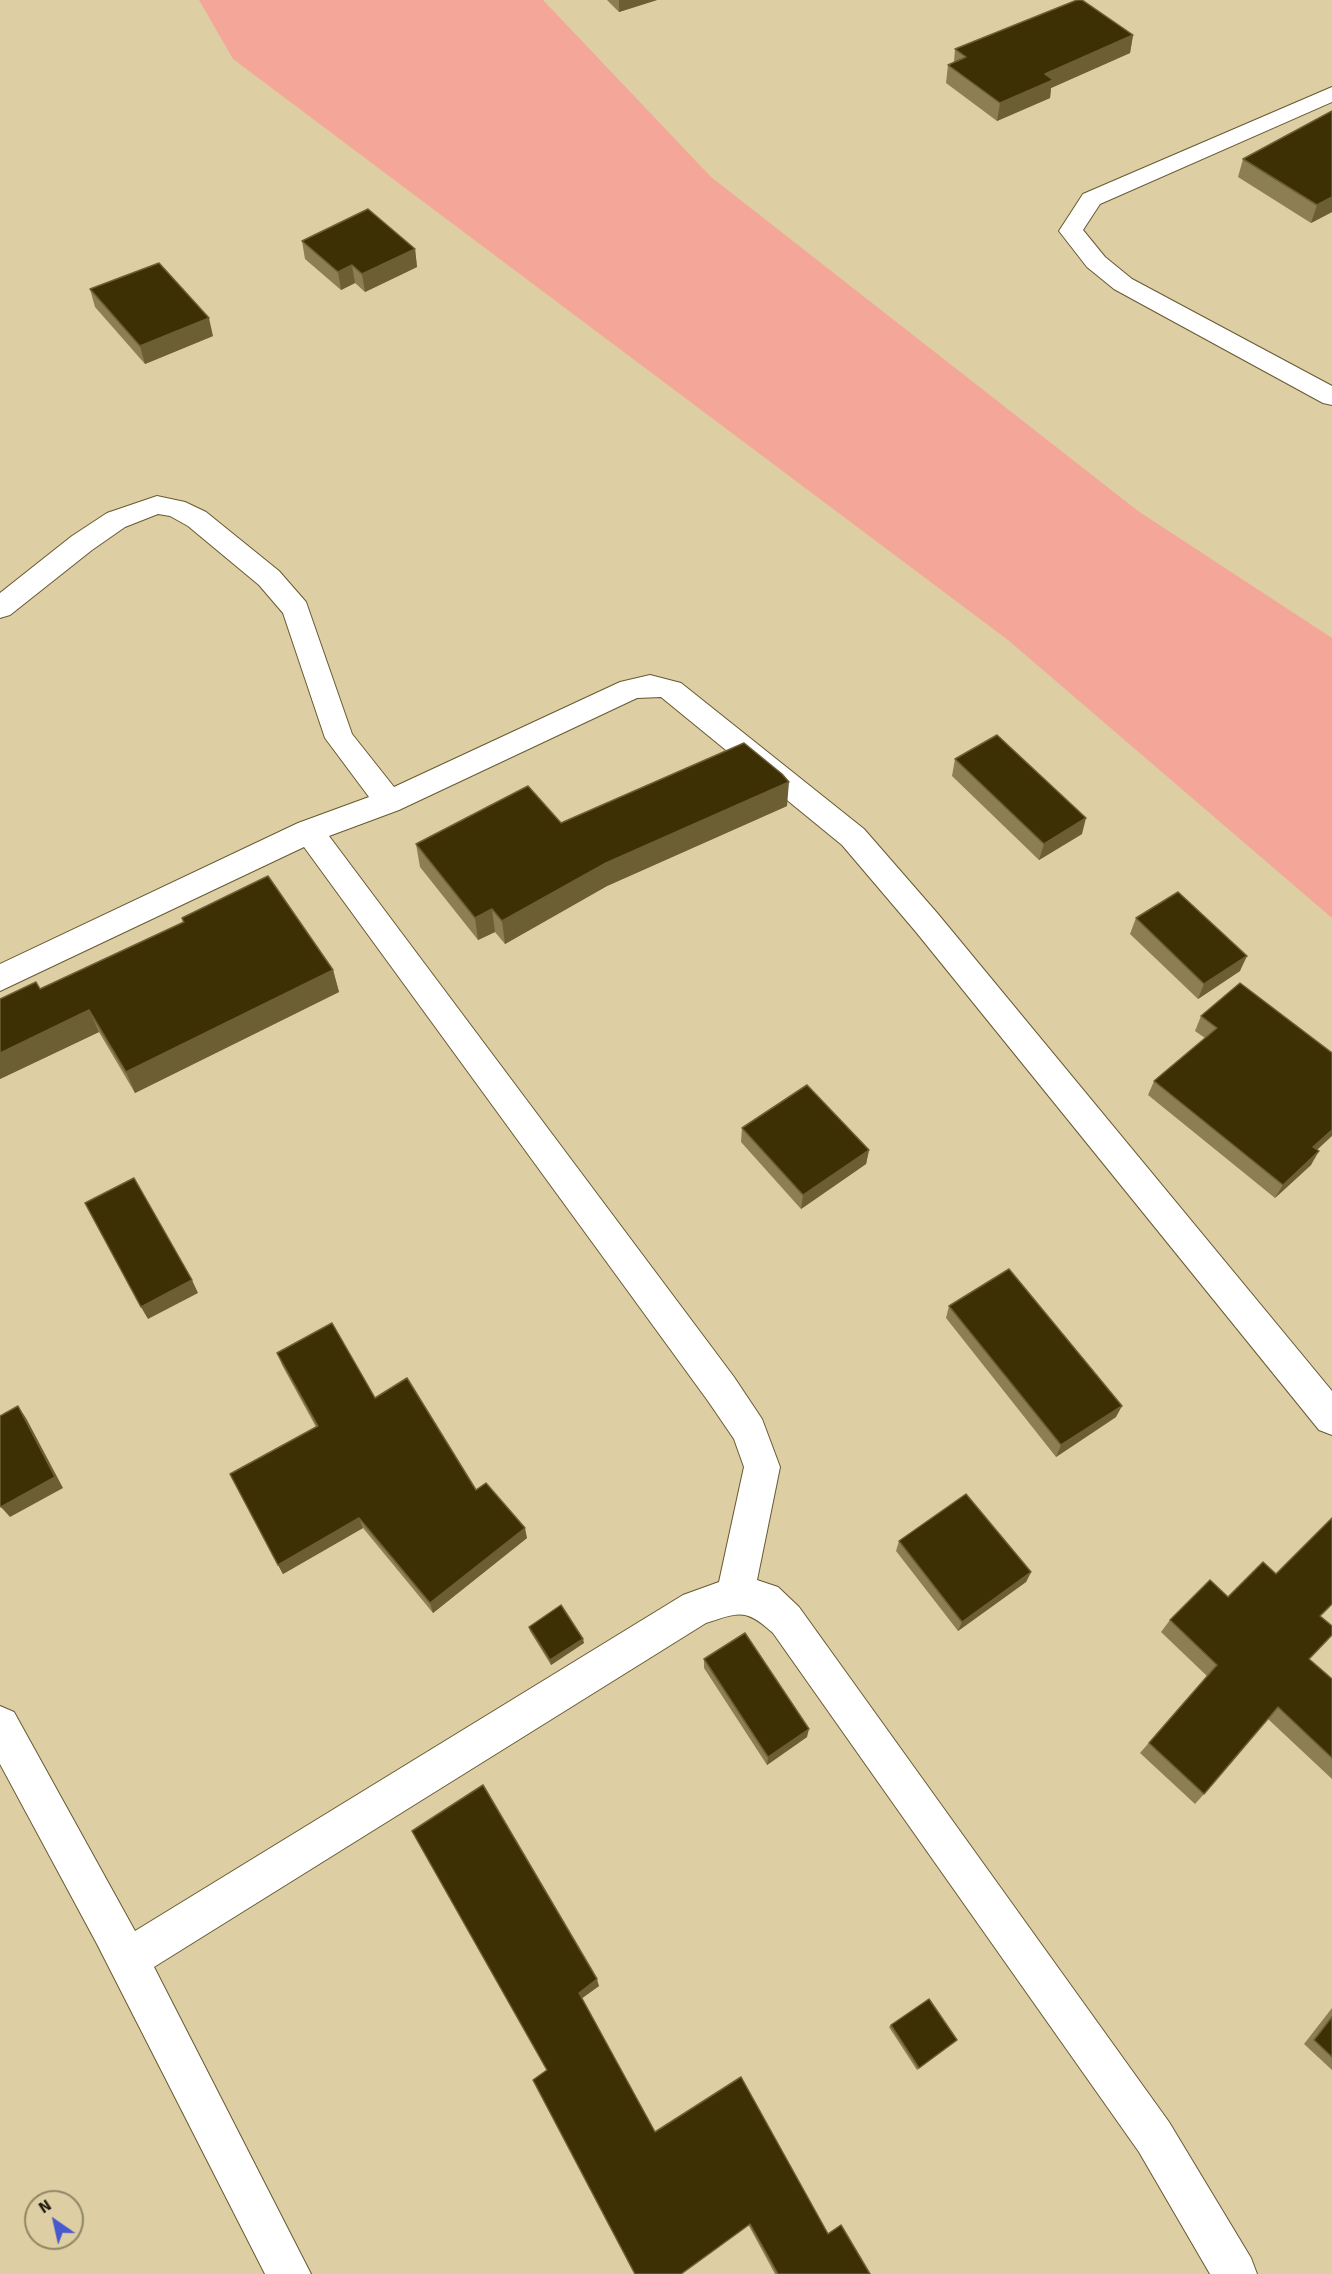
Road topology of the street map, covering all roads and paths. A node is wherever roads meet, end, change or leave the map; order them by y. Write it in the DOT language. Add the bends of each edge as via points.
graph roads {
  1 [pos="1332,94"];
  2 [pos="1332,397"];
  3 [pos="0,608"];
  4 [pos="388,802"];
  5 [pos="309,831"];
  6 [pos="0,978"];
  7 [pos="1332,1418"];
  8 [pos="735,1595"];
  9 [pos="0,1726"];
  10 [pos="127,1960"];
  11 [pos="288,2274"];
  12 [pos="1235,2274"];
  1 -- 2 [label="street" via="1091,199 1071,231 1095,262 1122,284"];
  3 -- 4 [label="street" via="116,520 157,505 176,508 197,519 269,578 296,609 339,738"];
  4 -- 5 [label="street"];
  4 -- 7 [label="street" via="630,689 646,685 671,690 853,837 927,922"];
  5 -- 6 [label="street"];
  5 -- 8 [label="street" via="749,1431 762,1467"];
  8 -- 10 [label="street" via="696,1608"];
  8 -- 12 [label="street" via="765,1600 786,1620 1154,2137"];
  9 -- 10 [label="street"];
  10 -- 11 [label="street"];
}
